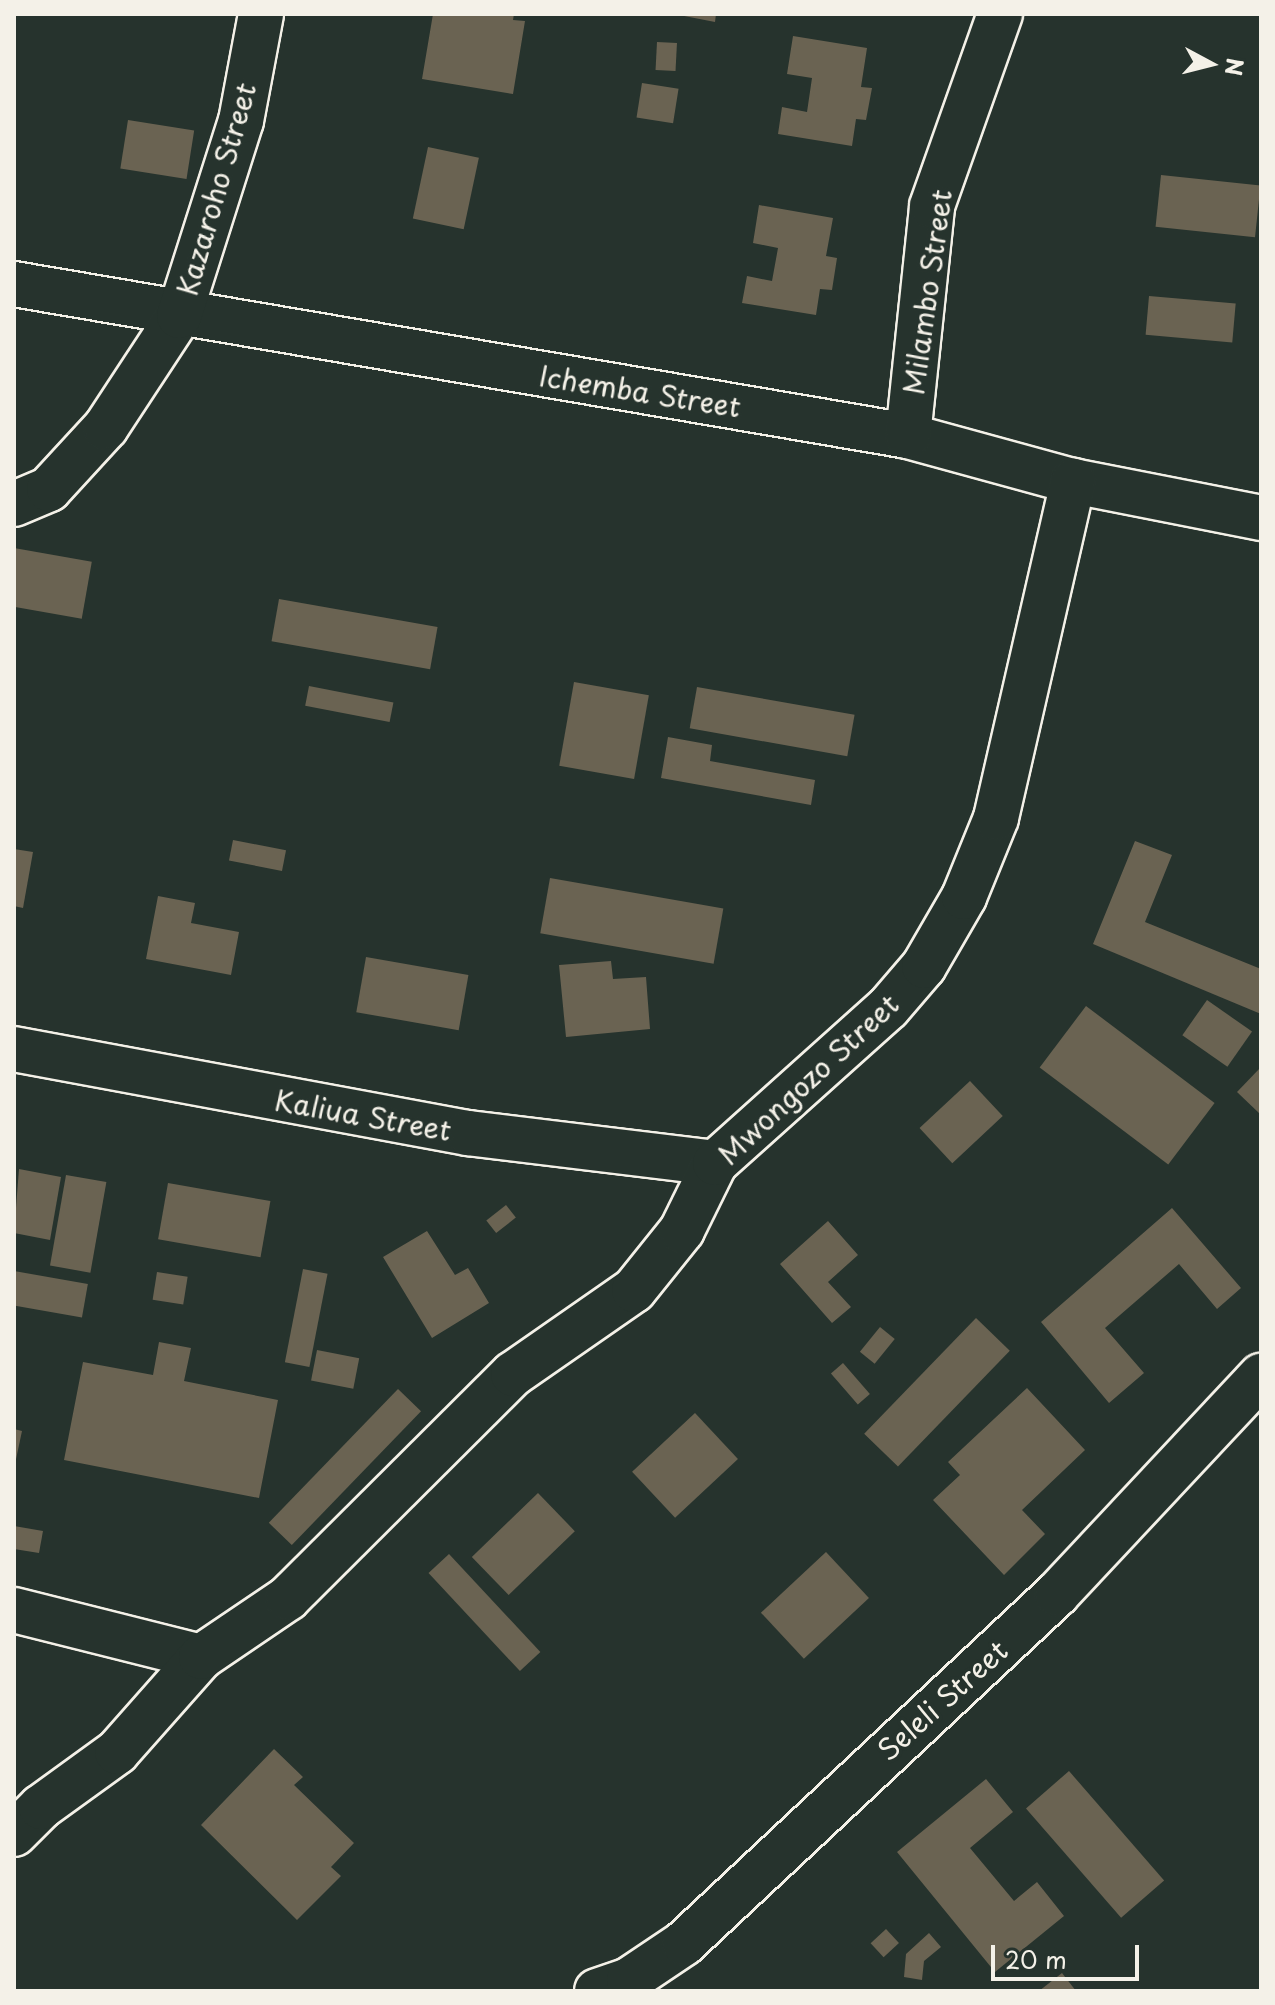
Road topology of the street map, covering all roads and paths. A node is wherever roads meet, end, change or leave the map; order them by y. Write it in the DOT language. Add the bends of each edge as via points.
graph roads {
  1 [pos="261,14"];
  2 [pos="1000,14"];
  3 [pos="14,284"];
  4 [pos="179,316"];
  5 [pos="908,436"];
  6 [pos="1073,481"];
  7 [pos="14,504"];
  8 [pos="1261,518"];
  9 [pos="14,1049"];
  10 [pos="715,1163"];
  11 [pos="1261,1376"];
  12 [pos="14,1610"];
  13 [pos="201,1657"];
  14 [pos="14,1834"];
  15 [pos="597,1991"];
  1 -- 4 [label="street, Kazaroho Street" via="241,121"];
  2 -- 5 [label="street, Milambo Street" via="932,206"];
  3 -- 4 [label="street, Ichemba Street"];
  4 -- 5 [label="street, Ichemba Street"];
  4 -- 7 [label="street, Kazaroho Street" via="106,427 49,489"];
  5 -- 6 [label="street, Ichemba Street"];
  6 -- 8 [label="street, Ichemba Street"];
  6 -- 10 [label="street, Mwongozo Street" via="996,818 964,897 924,966 888,1008"];
  9 -- 10 [label="street, Kaliua Street" via="468,1133"];
  10 -- 13 [label="street, Mwongozo Street" via="682,1230 634,1290 513,1374 288,1598"];
  11 -- 15 [label="street, Seleli Street" via="1057,1594 684,1943 629,1980"];
  12 -- 13 [label="street"];
  13 -- 14 [label="street, Mwongozo Street" via="117,1752 41,1807"];
}
